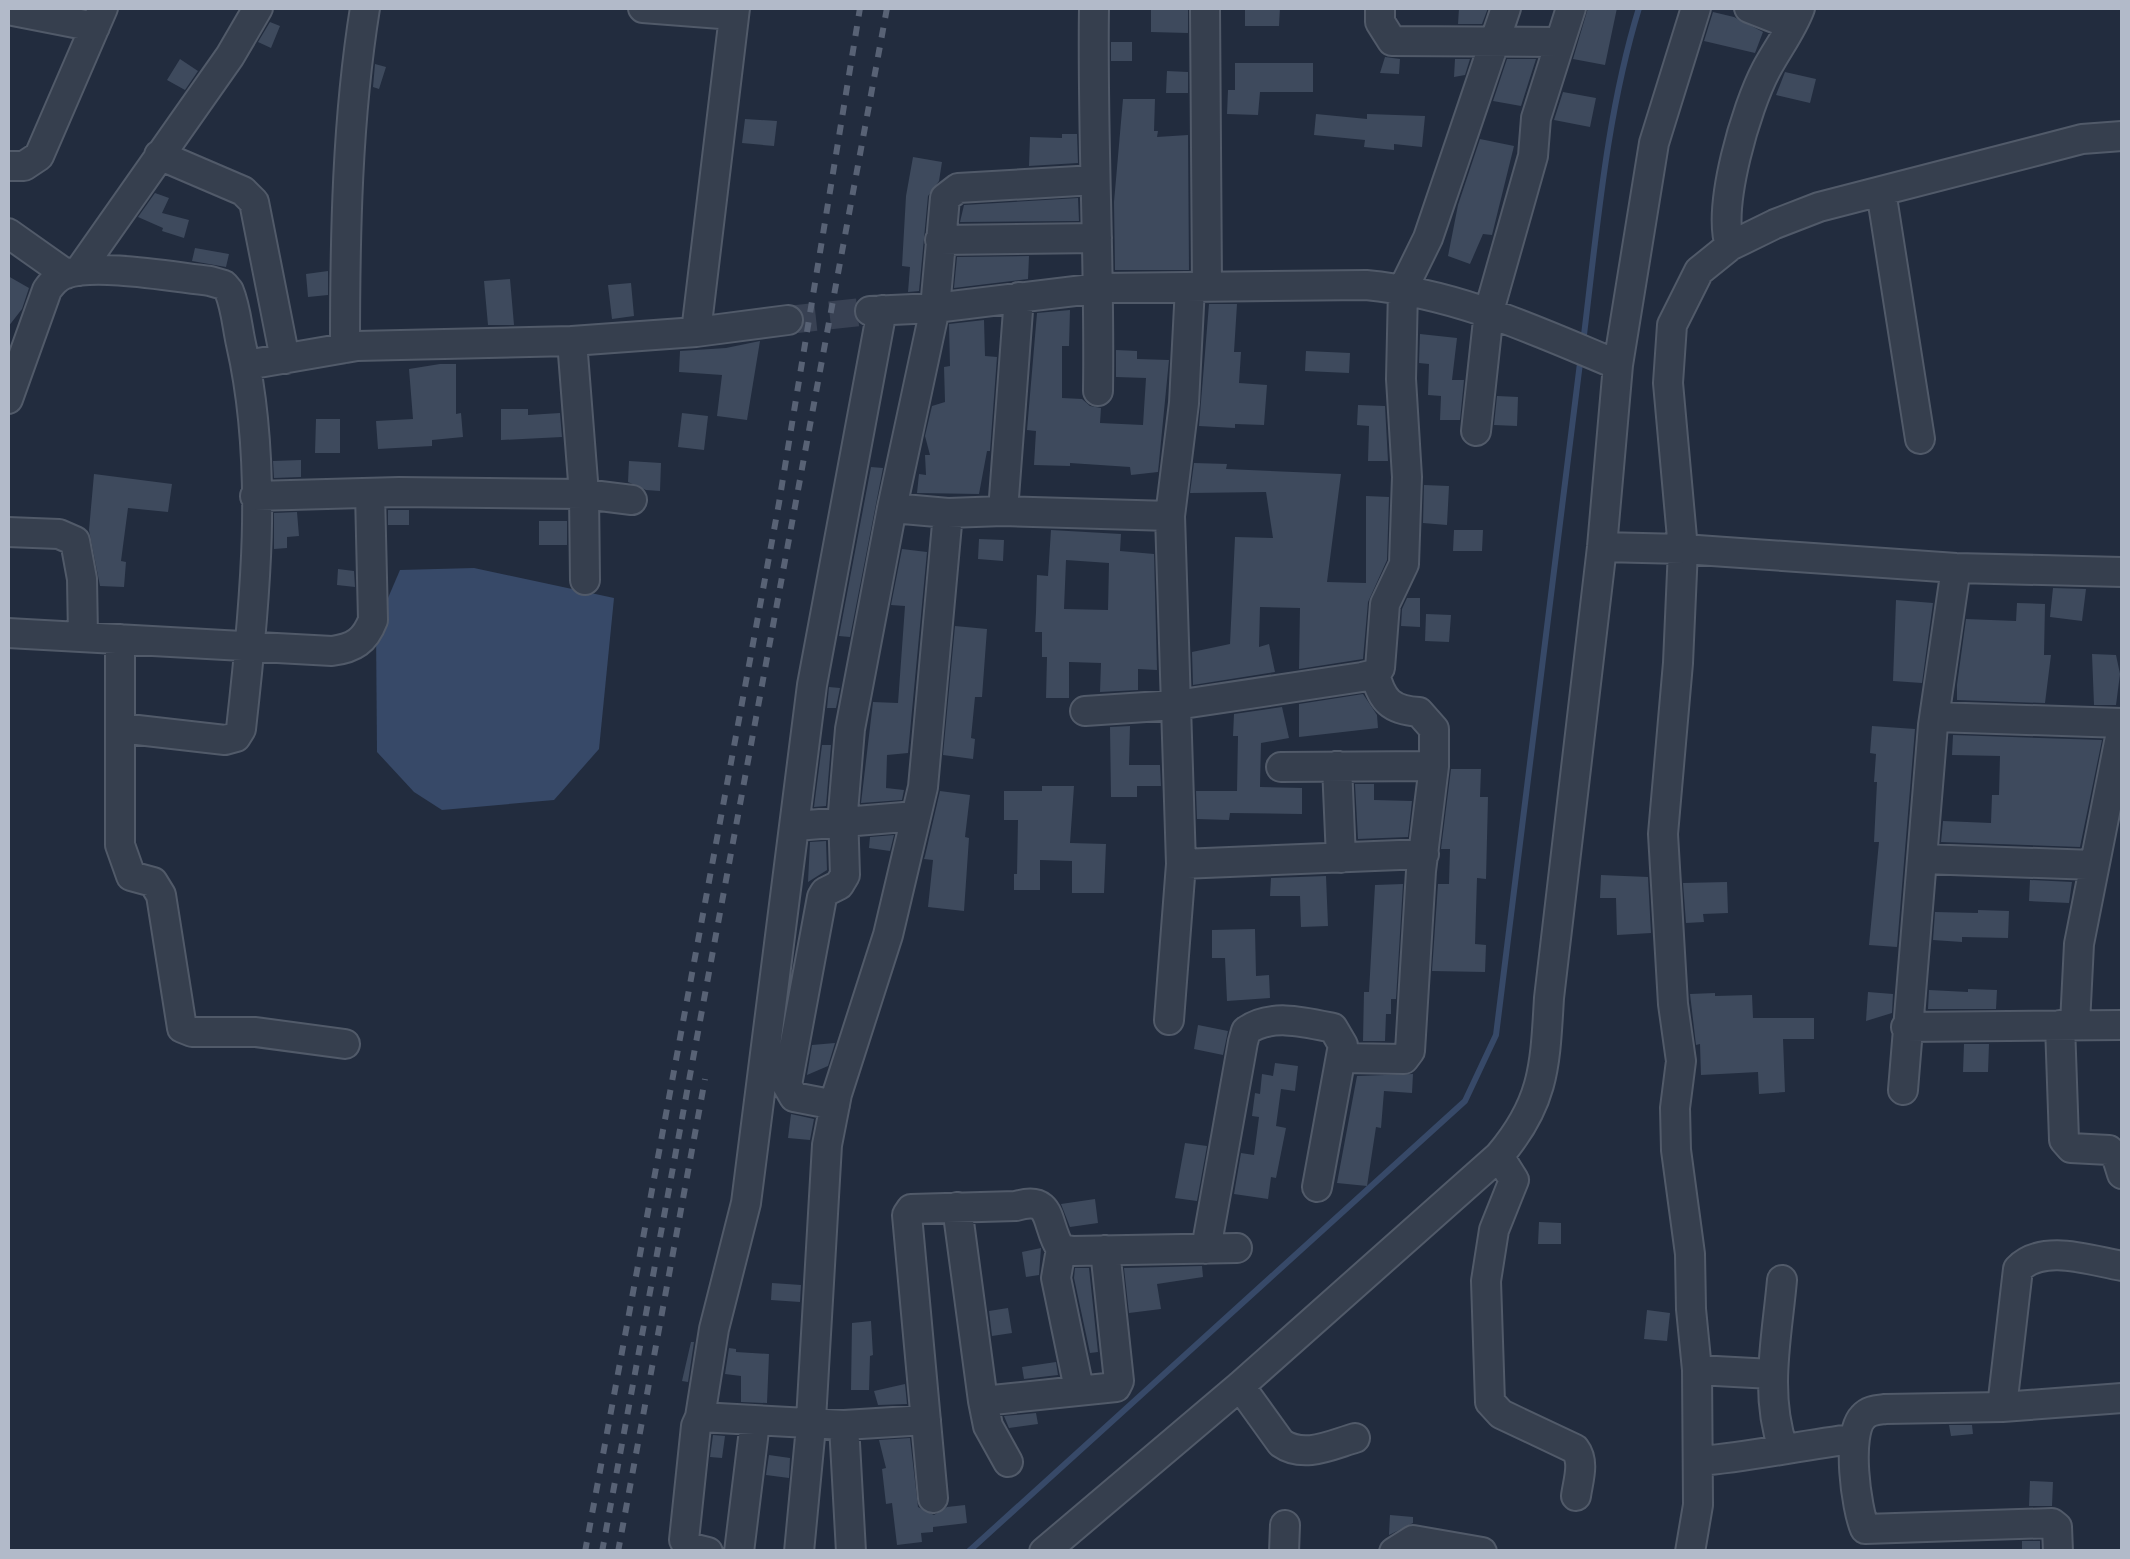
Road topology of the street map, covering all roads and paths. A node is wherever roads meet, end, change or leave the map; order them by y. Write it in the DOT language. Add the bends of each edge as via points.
graph roads {
  1 [pos="258,8"];
  2 [pos="365,8"];
  3 [pos="643,8"];
  4 [pos="1094,8"];
  5 [pos="1205,8"];
  6 [pos="1380,8"];
  7 [pos="1506,8"];
  8 [pos="1571,8"];
  9 [pos="1696,8"];
  10 [pos="1748,8"];
  11 [pos="8,10"];
  12 [pos="734,11"];
  13 [pos="1796,16"];
  14 [pos="99,17"];
  15 [pos="1560,42"];
  16 [pos="1495,43"];
  17 [pos="2122,136"];
  18 [pos="159,155"];
  19 [pos="8,166"];
  20 [pos="1095,180"];
  21 [pos="1881,190"];
  22 [pos="8,233"];
  23 [pos="1098,238"];
  24 [pos="940,240"];
  25 [pos="1730,246"];
  26 [pos="72,272"];
  27 [pos="1198,286"];
  28 [pos="1100,288"];
  29 [pos="1403,288"];
  30 [pos="1019,297"];
  31 [pos="935,308"];
  32 [pos="1490,310"];
  33 [pos="788,320"];
  34 [pos="696,332"];
  35 [pos="572,341"];
  36 [pos="344,348"];
  37 [pos="286,359"];
  38 [pos="247,366"];
  39 [pos="1618,366"];
  40 [pos="1098,392"];
  41 [pos="8,399"];
  42 [pos="1476,431"];
  43 [pos="1920,439"];
  44 [pos="370,493"];
  45 [pos="584,494"];
  46 [pos="255,496"];
  47 [pos="632,500"];
  48 [pos="892,508"];
  49 [pos="1003,511"];
  50 [pos="948,513"];
  51 [pos="1170,516"];
  52 [pos="8,532"];
  53 [pos="1602,547"];
  54 [pos="1682,549"];
  55 [pos="1956,568"];
  56 [pos="2122,572"];
  57 [pos="585,580"];
  58 [pos="8,633"];
  59 [pos="82,636"];
  60 [pos="120,638"];
  61 [pos="250,646"];
  62 [pos="1375,674"];
  63 [pos="1176,705"];
  64 [pos="1085,711"];
  65 [pos="1935,717"];
  66 [pos="2122,725"];
  67 [pos="120,728"];
  68 [pos="1337,766"];
  69 [pos="1434,766"];
  70 [pos="1280,767"];
  71 [pos="916,816"];
  72 [pos="844,822"];
  73 [pos="796,826"];
  74 [pos="1424,854"];
  75 [pos="1341,858"];
  76 [pos="1923,859"];
  77 [pos="1181,864"];
  78 [pos="2094,864"];
  79 [pos="1170,1020"];
  80 [pos="2067,1024"];
  81 [pos="2122,1025"];
  82 [pos="1906,1027"];
  83 [pos="345,1044"];
  84 [pos="1342,1058"];
  85 [pos="1904,1090"];
  86 [pos="835,1105"];
  87 [pos="1499,1156"];
  88 [pos="2122,1174"];
  89 [pos="1317,1187"];
  90 [pos="957,1207"];
  91 [pos="1206,1248"];
  92 [pos="1237,1248"];
  93 [pos="1062,1249"];
  94 [pos="1106,1250"];
  95 [pos="2122,1266"];
  96 [pos="1782,1280"];
  97 [pos="1697,1370"];
  98 [pos="1772,1374"];
  99 [pos="1240,1386"];
  100 [pos="1079,1389"];
  101 [pos="2122,1398"];
  102 [pos="982,1401"];
  103 [pos="2002,1407"];
  104 [pos="700,1417"];
  105 [pos="926,1420"];
  106 [pos="755,1422"];
  107 [pos="809,1424"];
  108 [pos="844,1424"];
  109 [pos="1354,1438"];
  110 [pos="1853,1440"];
  111 [pos="1783,1448"];
  112 [pos="1008,1462"];
  113 [pos="1699,1462"];
  114 [pos="1576,1496"];
  115 [pos="933,1498"];
  116 [pos="708,1552"];
  117 [pos="738,1552"];
  118 [pos="799,1552"];
  119 [pos="851,1552"];
  120 [pos="1044,1552"];
  121 [pos="1394,1552"];
  122 [pos="1482,1552"];
  123 [pos="1690,1552"];
  124 [pos="2058,1552"];
  1 -- 18 [label="street"];
  2 -- 36 [label="street" via="354,73"];
  3 -- 12 [label="street"];
  4 -- 20 [label="street"];
  5 -- 27 [label="street"];
  6 -- 16 [label="street" via="1392,41"];
  7 -- 16 [label="street"];
  8 -- 15 [label="street"];
  9 -- 39 [label="street" via="1654,143"];
  10 -- 13 [label="street"];
  11 -- 14 [label="street"];
  12 -- 34 [label="street"];
  13 -- 25 [label="street" via="1748,116 1726,206"];
  14 -- 19 [label="street" via="39,156"];
  15 -- 16 [label="street"];
  15 -- 32 [label="street"];
  16 -- 29 [label="street" via="1428,238"];
  17 -- 21 [label="street" via="2082,139"];
  18 -- 26 [label="street"];
  18 -- 37 [label="street" via="254,202"];
  20 -- 23 [label="street"];
  20 -- 24 [label="street" via="958,188 945,198"];
  21 -- 25 [label="street" via="1818,207"];
  21 -- 43 [label="street"];
  22 -- 26 [label="street"];
  23 -- 24 [label="street"];
  23 -- 28 [label="street"];
  24 -- 31 [label="street"];
  25 -- 54 [label="street" via="1698,271 1672,325 1668,383"];
  26 -- 38 [label="street" via="224,285"];
  26 -- 41 [label="street" via="47,290"];
  27 -- 28 [label="street"];
  27 -- 29 [label="street"];
  27 -- 51 [label="street"];
  28 -- 30 [label="street"];
  28 -- 40 [label="street"];
  29 -- 32 [label="street"];
  29 -- 62 [label="street" via="1404,564 1384,604"];
  30 -- 31 [label="street"];
  30 -- 49 [label="street"];
  31 -- 48 [label="street"];
  31 -- 73 [label="street" via="876,311"];
  32 -- 39 [label="street"];
  32 -- 42 [label="street"];
  33 -- 34 [label="street"];
  34 -- 35 [label="street"];
  35 -- 36 [label="street"];
  35 -- 45 [label="street"];
  36 -- 37 [label="street"];
  37 -- 38 [label="street"];
  38 -- 46 [label="street"];
  39 -- 53 [label="street"];
  44 -- 45 [label="street"];
  44 -- 46 [label="street"];
  44 -- 61 [label="street" via="373,620 366,638 332,651"];
  45 -- 47 [label="street"];
  45 -- 57 [label="street"];
  46 -- 61 [label="street"];
  48 -- 50 [label="street"];
  48 -- 72 [label="street" via="850,729"];
  49 -- 50 [label="street"];
  49 -- 51 [label="street"];
  50 -- 71 [label="street"];
  51 -- 63 [label="street"];
  52 -- 59 [label="street" via="74,541"];
  53 -- 54 [label="street"];
  53 -- 87 [label="street" via="1545,1065 1519,1132"];
  54 -- 55 [label="street"];
  54 -- 97 [label="street" via="1663,834 1681,1061 1676,1150"];
  55 -- 56 [label="street"];
  55 -- 65 [label="street"];
  58 -- 59 [label="street"];
  59 -- 60 [label="street"];
  60 -- 61 [label="street"];
  60 -- 67 [label="street"];
  61 -- 67 [label="street" via="236,737"];
  62 -- 63 [label="street"];
  62 -- 69 [label="street" via="1388,704 1419,712 1434,729"];
  63 -- 64 [label="street"];
  63 -- 77 [label="street"];
  65 -- 66 [label="street"];
  65 -- 76 [label="street"];
  66 -- 78 [label="street"];
  67 -- 83 [label="street" via="120,845 130,876 153,882 162,896 182,1028"];
  68 -- 69 [label="street"];
  68 -- 70 [label="street"];
  68 -- 75 [label="street"];
  69 -- 74 [label="street"];
  71 -- 72 [label="street"];
  71 -- 86 [label="street" via="888,935"];
  72 -- 73 [label="street"];
  72 -- 86 [label="street" via="844,875 822,897 787,1085 794,1096"];
  73 -- 104 [label="street" via="748,1188"];
  74 -- 75 [label="street"];
  74 -- 84 [label="street" via="1410,1052 1404,1059"];
  75 -- 77 [label="street"];
  76 -- 78 [label="street"];
  76 -- 82 [label="street"];
  77 -- 79 [label="street"];
  78 -- 80 [label="street"];
  80 -- 81 [label="street"];
  80 -- 82 [label="street"];
  80 -- 88 [label="street" via="2064,1140 2071,1148 2109,1150"];
  82 -- 85 [label="street"];
  84 -- 89 [label="street"];
  84 -- 91 [label="street" via="1344,1044 1332,1028 1296,1020 1246,1031"];
  86 -- 107 [label="street"];
  87 -- 99 [label="street"];
  87 -- 114 [label="street" via="1514,1180 1494,1230 1486,1281 1490,1402 1501,1414 1575,1449 1581,1464"];
  90 -- 93 [label="street" via="1042,1206"];
  90 -- 102 [label="street"];
  90 -- 105 [label="street" via="919,1207 907,1214"];
  91 -- 92 [label="street"];
  91 -- 94 [label="street"];
  93 -- 94 [label="street"];
  93 -- 100 [label="street" via="1056,1278"];
  94 -- 100 [label="street" via="1119,1381 1112,1389"];
  95 -- 103 [label="street" via="2056,1256 2024,1263 2016,1278"];
  96 -- 98 [label="street"];
  97 -- 98 [label="street"];
  97 -- 113 [label="street"];
  98 -- 111 [label="street"];
  99 -- 109 [label="street" via="1291,1450 1310,1452"];
  99 -- 120 [label="street"];
  100 -- 102 [label="street"];
  101 -- 103 [label="street"];
  102 -- 112 [label="street"];
  103 -- 110 [label="street" via="1871,1411"];
  104 -- 106 [label="street"];
  104 -- 116 [label="street" via="684,1540"];
  105 -- 108 [label="street"];
  105 -- 115 [label="street"];
  106 -- 107 [label="street"];
  106 -- 117 [label="street"];
  107 -- 108 [label="street"];
  107 -- 118 [label="street"];
  108 -- 119 [label="street"];
  110 -- 111 [label="street"];
  110 -- 124 [label="street" via="1866,1529 2052,1523 2060,1536"];
  111 -- 113 [label="street"];
  113 -- 123 [label="street"];
  121 -- 122 [label="street" via="1413,1540"];
}
